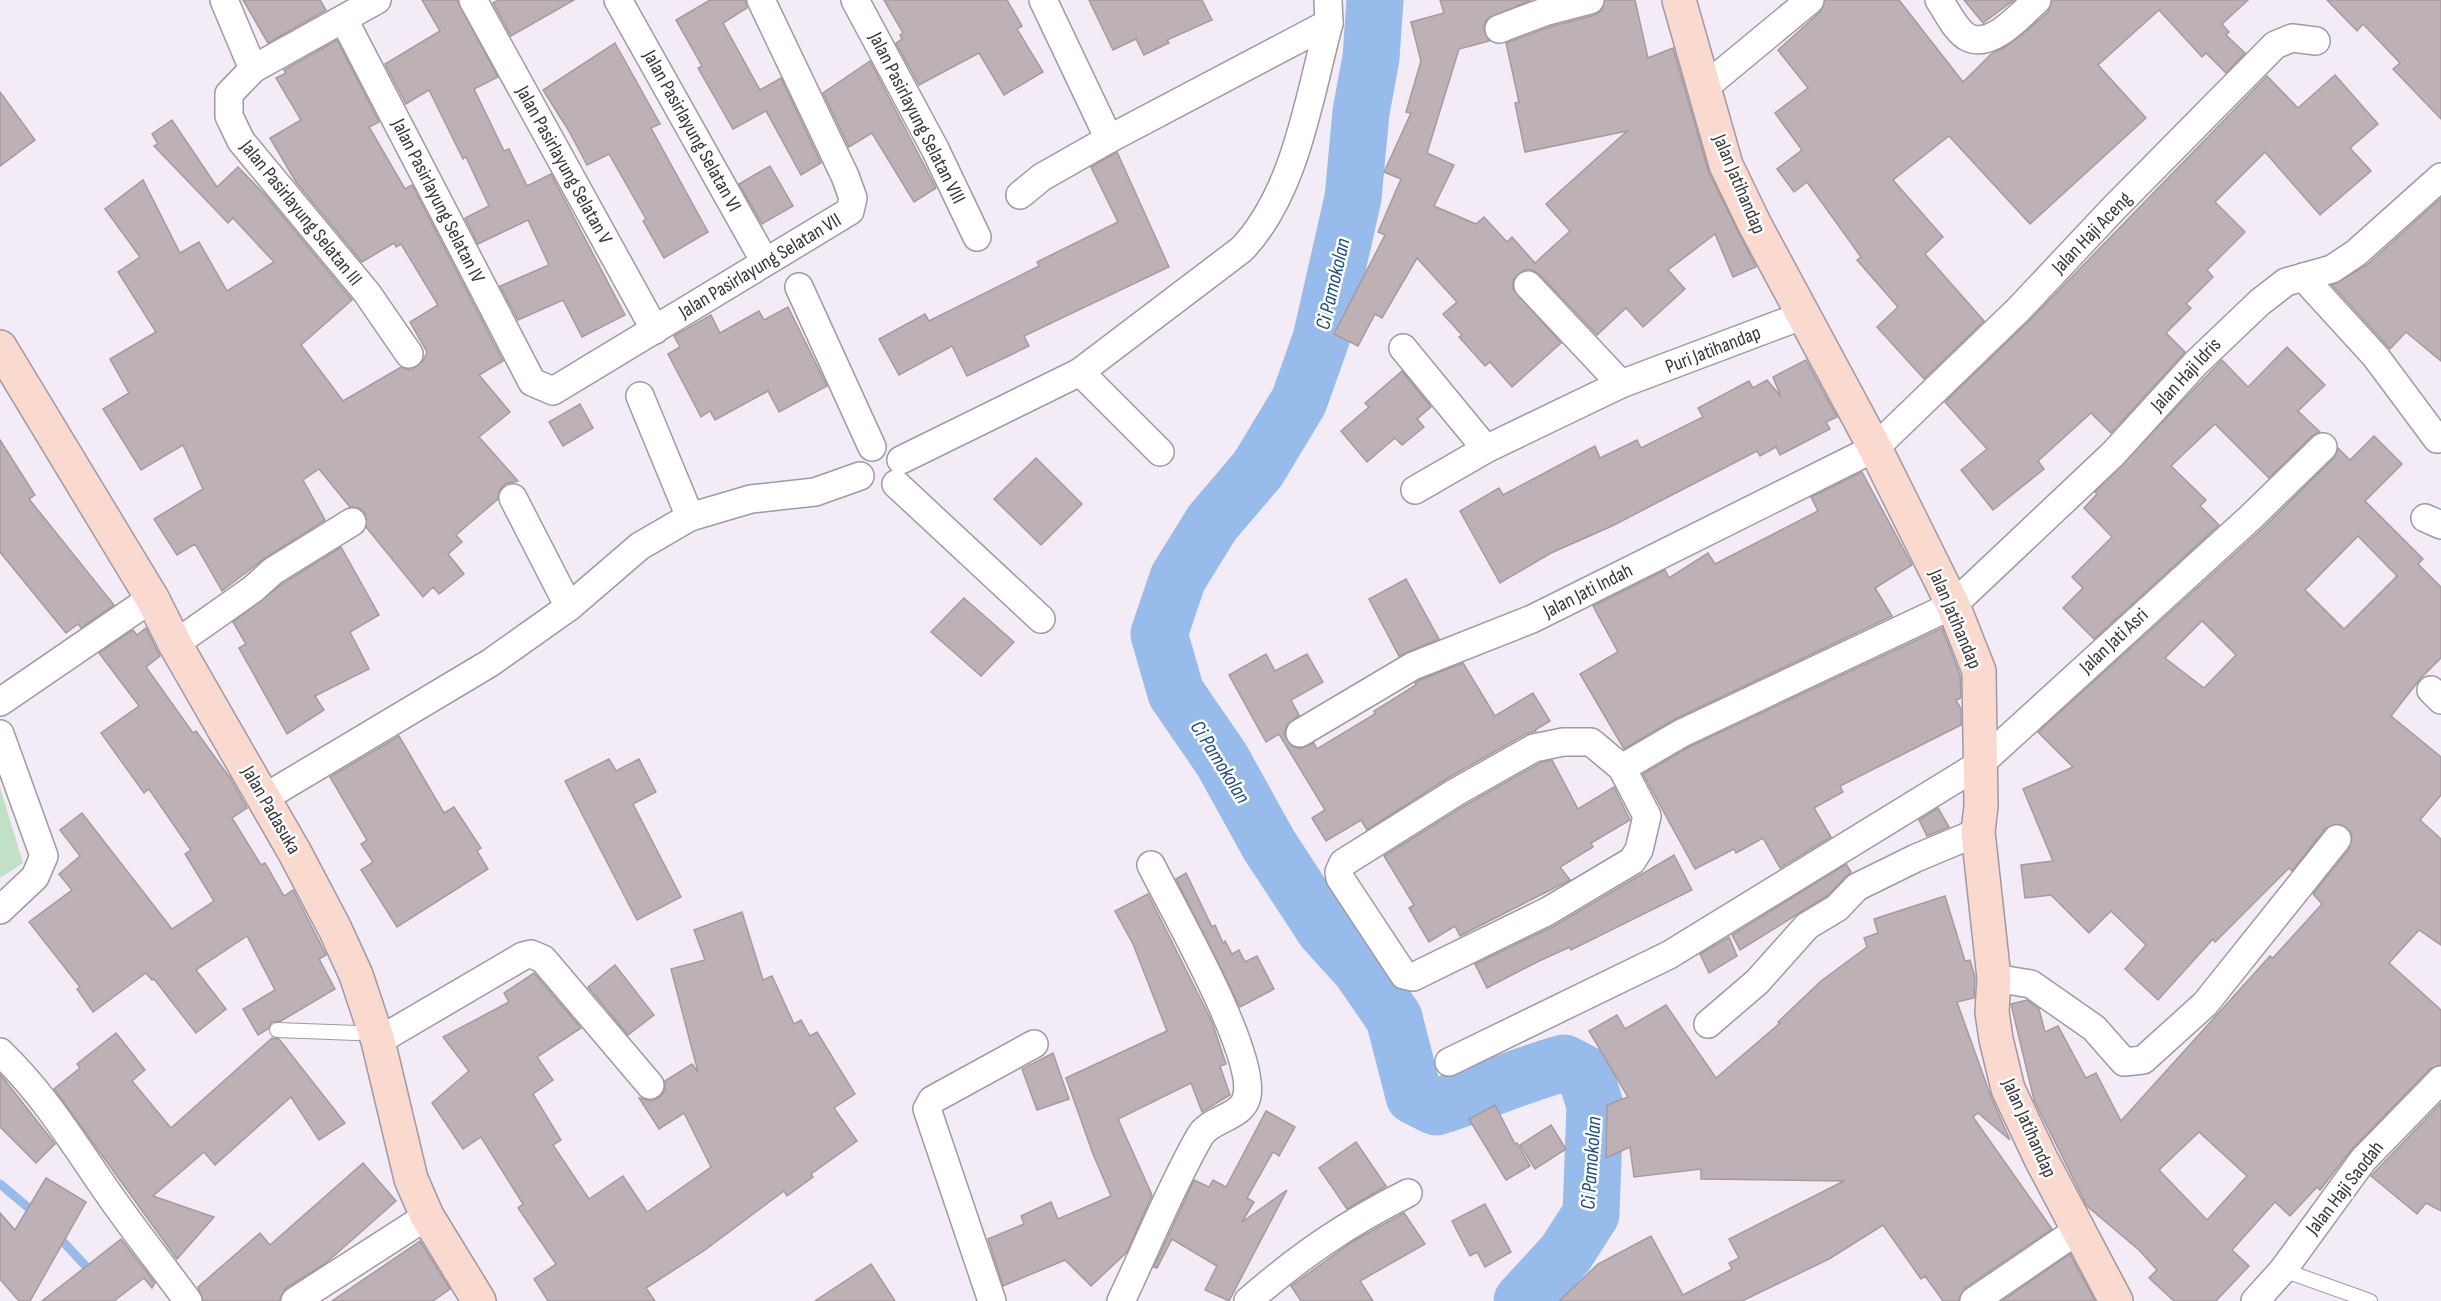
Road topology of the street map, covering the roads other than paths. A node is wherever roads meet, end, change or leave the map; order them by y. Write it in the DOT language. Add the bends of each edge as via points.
graph roads {
  1 [pos="224,0"];
  2 [pos="376,0"];
  3 [pos="473,0"];
  4 [pos="618,0"];
  5 [pos="761,0"];
  6 [pos="855,0"];
  7 [pos="1043,0"];
  8 [pos="1590,0"];
  9 [pos="1679,0"];
  10 [pos="1810,0"];
  11 [pos="1939,0"];
  12 [pos="2037,0"];
  13 [pos="1328,11"];
  14 [pos="344,20"];
  15 [pos="1499,29"];
  16 [pos="2316,40"];
  17 [pos="253,69"];
  18 [pos="1705,87"];
  19 [pos="1109,139"];
  20 [pos="2441,177"];
  21 [pos="1020,195"];
  22 [pos="977,237"];
  23 [pos="765,262"];
  24 [pos="2303,277"];
  25 [pos="1528,285"];
  26 [pos="799,287"];
  27 [pos="1804,315"];
  28 [pos="655,330"];
  29 [pos="0,347"];
  30 [pos="1403,348"];
  31 [pos="409,354"];
  32 [pos="1080,372"];
  33 [pos="532,382"];
  34 [pos="1621,384"];
  35 [pos="640,396"];
  36 [pos="2437,439"];
  37 [pos="872,447"];
  38 [pos="2323,447"];
  39 [pos="1875,448"];
  40 [pos="1486,449"];
  41 [pos="1160,452"];
  42 [pos="899,472"];
  43 [pos="860,477"];
  44 [pos="1415,490"];
  45 [pos="513,498"];
  46 [pos="690,517"];
  47 [pos="352,522"];
  48 [pos="152,598"];
  49 [pos="1953,605"];
  50 [pos="569,607"];
  51 [pos="1041,619"];
  52 [pos="175,644"];
  53 [pos="0,702"];
  54 [pos="1300,733"];
  55 [pos="0,734"];
  56 [pos="1980,764"];
  57 [pos="1622,768"];
  58 [pos="264,798"];
  59 [pos="1978,832"];
  60 [pos="2337,839"];
  61 [pos="1151,866"];
  62 [pos="0,910"];
  63 [pos="1994,978"];
  64 [pos="1708,1024"];
  65 [pos="277,1030"];
  66 [pos="376,1036"];
  67 [pos="1034,1044"];
  68 [pos="0,1052"];
  69 [pos="1449,1062"];
  70 [pos="2441,1080"];
  71 [pos="650,1085"];
  72 [pos="1408,1193"];
  73 [pos="427,1216"];
  74 [pos="2078,1230"];
  75 [pos="2283,1270"];
  76 [pos="188,1301"];
  77 [pos="295,1301"];
  78 [pos="479,1301"];
  79 [pos="992,1301"];
  80 [pos="1121,1301"];
  81 [pos="1248,1301"];
  82 [pos="1974,1301"];
  83 [pos="2116,1301"];
  84 [pos="2255,1301"];
  85 [pos="2370,1301"];
  1 -- 17 [label="street"];
  2 -- 14 [label="street, Jalan Pasirlayung Selatan III"];
  3 -- 28 [label="street, Jalan Pasirlayung Selatan V"];
  4 -- 23 [label="street, Jalan Pasirlayung Selatan VI"];
  5 -- 23 [label="street, Jalan Pasirlayung Selatan VII" via="853,198 850,211"];
  6 -- 22 [label="street, Jalan Pasirlayung Selatan VIII"];
  7 -- 19 [label="street"];
  8 -- 15 [label="street"];
  9 -- 18 [label="street, Jalan Jatihandap"];
  10 -- 18 [label="street"];
  11 -- 12 [label="street" via="1961,31 1969,38 1980,39 1992,37"];
  13 -- 19 [label="street"];
  13 -- 32 [label="street" via="1286,182 1258,232 1242,249"];
  14 -- 17 [label="street, Jalan Pasirlayung Selatan III"];
  14 -- 33 [label="street, Jalan Pasirlayung Selatan IV"];
  16 -- 39 [label="street, Jalan Haji Aceng" via="2292,38 2275,45 2019,309"];
  17 -- 31 [label="street, Jalan Pasirlayung Selatan III" via="229,94 229,116 241,141 367,293"];
  18 -- 27 [label="street, Jalan Jatihandap" via="1726,165"];
  19 -- 21 [label="street" via="1042,177"];
  20 -- 24 [label="street, Jalan Haji Idris" via="2356,253 2332,269"];
  23 -- 28 [label="street, Jalan Pasirlayung Selatan VII"];
  24 -- 36 [label="street" via="2376,357"];
  24 -- 49 [label="street, Jalan Haji Idris" via="2286,282 2232,328 2114,454"];
  25 -- 34 [label="street"];
  26 -- 37 [label="street"];
  27 -- 34 [label="street, Puri Jatihandap"];
  27 -- 39 [label="street, Jalan Jatihandap"];
  28 -- 33 [label="street, Jalan Pasirlayung Selatan VII" via="553,392"];
  29 -- 48 [label="street, Jalan Padasuka"];
  30 -- 40 [label="street"];
  32 -- 41 [label="street"];
  32 -- 42 [label="street"];
  34 -- 40 [label="street, Puri Jatihandap"];
  35 -- 46 [label="street"];
  37 -- 42 [label="street" via="889,447"];
  37 -- 43 [label="street" via="861,457"];
  38 -- 56 [label="street, Jalan Jati Asri"];
  39 -- 49 [label="street, Jalan Jatihandap"];
  39 -- 54 [label="street, Jalan Jati Indah" via="1532,619 1413,666"];
  40 -- 44 [label="street, Puri Jatihandap"];
  42 -- 43 [label="street" via="880,491"];
  42 -- 51 [label="street"];
  43 -- 46 [label="street" via="815,492 751,499"];
  45 -- 50 [label="street"];
  46 -- 50 [label="street" via="640,546"];
  47 -- 52 [label="street" via="273,571"];
  48 -- 52 [label="street, Jalan Padasuka"];
  48 -- 53 [label="street"];
  49 -- 56 [label="street, Jalan Jatihandap" via="1979,671"];
  49 -- 57 [label="street, Jalan Haji Idris" via="1682,733"];
  50 -- 58 [label="street" via="490,663"];
  52 -- 58 [label="street, Jalan Padasuka"];
  55 -- 62 [label="street" via="44,856 35,877"];
  56 -- 59 [label="street, Jalan Jatihandap"];
  56 -- 69 [label="street, Jalan Jati Asri" via="1669,955"];
  57 -- 57 [label="street" via="1591,742 1534,748 1348,858 1341,866 1340,878 1399,971 1413,977 1548,911 1632,861 1639,850 1647,816"];
  58 -- 66 [label="street, Jalan Padasuka" via="335,929 356,975"];
  59 -- 63 [label="street, Jalan Jatihandap"];
  59 -- 64 [label="street" via="1857,887 1837,908 1807,926 1756,982"];
  60 -- 63 [label="street" via="2205,1004 2143,1060 2124,1062 2094,1028 2031,984"];
  61 -- 80 [label="street" via="1227,1017 1243,1063 1247,1095 1238,1110 1201,1134"];
  63 -- 74 [label="street, Jalan Jatihandap" via="1992,1012 2008,1089"];
  65 -- 66 [label="lane"];
  66 -- 71 [label="street" via="531,954 543,959"];
  66 -- 73 [label="street, Jalan Padasuka" via="411,1179"];
  67 -- 79 [label="street" via="932,1100 927,1109"];
  68 -- 76 [label="street" via="27,1077 59,1119"];
  70 -- 75 [label="street, Jalan Haji Saodah" via="2363,1160"];
  72 -- 81 [label="street" via="1363,1216 1298,1258"];
  73 -- 77 [label="street"];
  73 -- 78 [label="street, Jalan Padasuka"];
  74 -- 82 [label="street"];
  74 -- 83 [label="street, Jalan Jatihandap"];
  75 -- 84 [label="street, Jalan Haji Saodah"];
  75 -- 85 [label="lane"];
}
